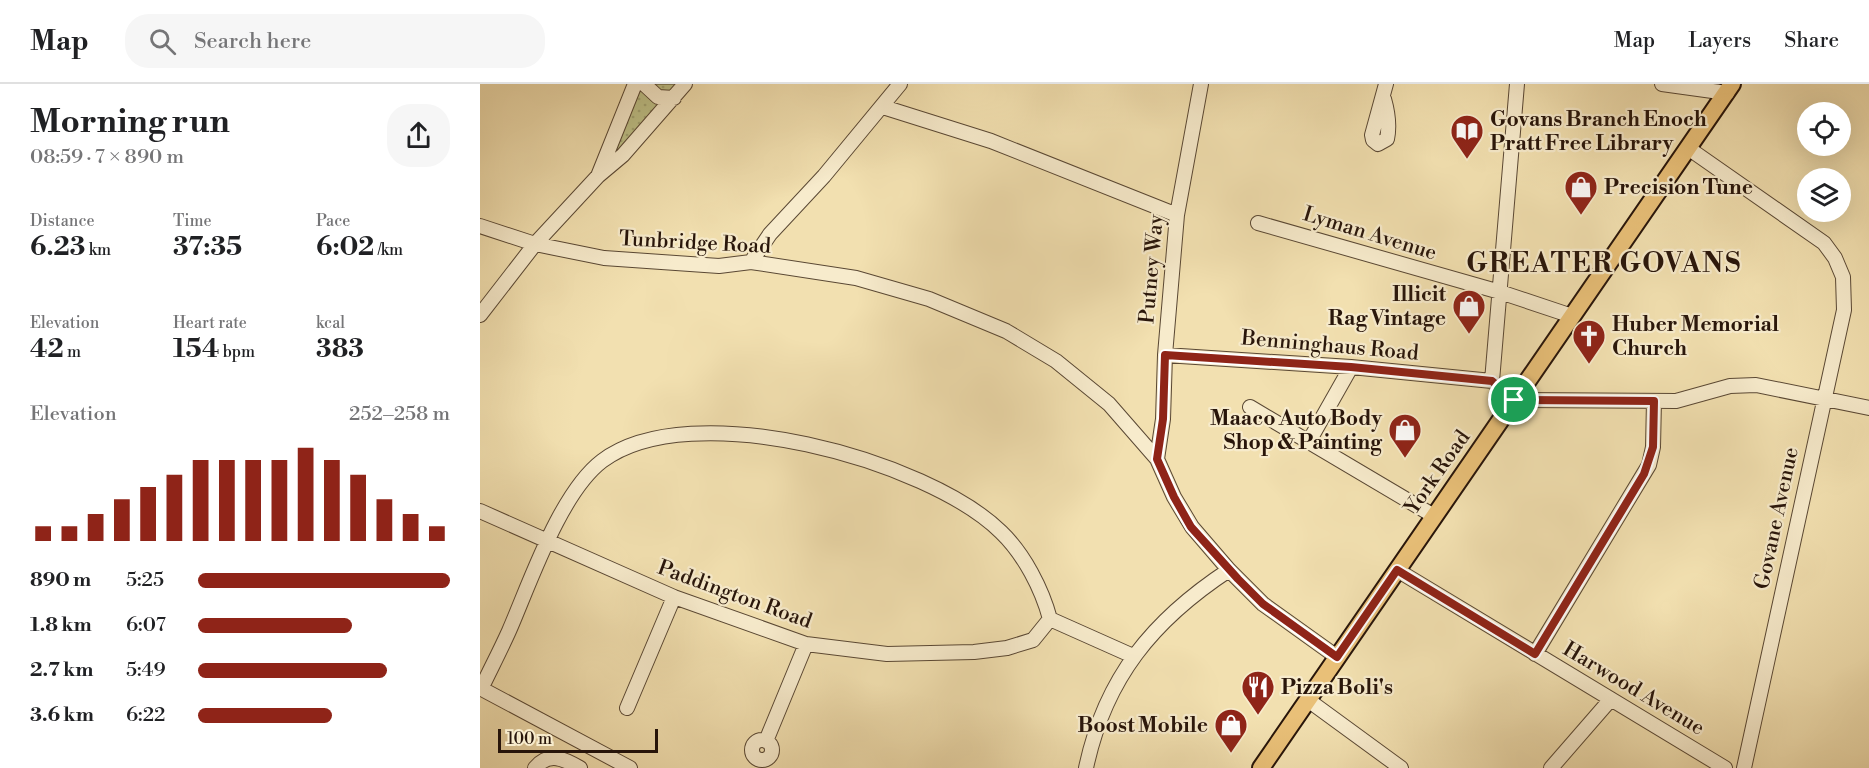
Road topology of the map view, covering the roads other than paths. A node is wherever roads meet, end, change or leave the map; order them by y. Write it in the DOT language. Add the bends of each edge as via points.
graph roads {
  1 [pos="635,84"];
  2 [pos="644,84"];
  3 [pos="685,84"];
  4 [pos="900,84"];
  5 [pos="1201,84"];
  6 [pos="1386,84"];
  7 [pos="1517,84"];
  8 [pos="1662,84"];
  9 [pos="1730,88"];
  10 [pos="674,98"];
  11 [pos="1384,99"];
  12 [pos="883,107"];
  13 [pos="1688,148"];
  14 [pos="598,176"];
  15 [pos="1177,215"];
  16 [pos="1258,223"];
  17 [pos="480,226"];
  18 [pos="535,244"];
  19 [pos="751,262"];
  20 [pos="1500,292"];
  21 [pos="480,315"];
  22 [pos="1572,316"];
  23 [pos="1165,355"];
  24 [pos="1351,367"];
  25 [pos="1492,381"];
  26 [pos="1824,399"];
  27 [pos="1514,400"];
  28 [pos="1654,401"];
  29 [pos="1250,407"];
  30 [pos="1869,408"];
  31 [pos="1308,443"];
  32 [pos="1157,459"];
  33 [pos="480,511"];
  34 [pos="1434,516"];
  35 [pos="548,542"];
  36 [pos="1229,570"];
  37 [pos="1397,570"];
  38 [pos="674,597"];
  39 [pos="1050,619"];
  40 [pos="806,644"];
  41 [pos="1535,654"];
  42 [pos="1133,656"];
  43 [pos="1337,657"];
  44 [pos="480,688"];
  45 [pos="1611,699"];
  46 [pos="1308,700"];
  47 [pos="627,708"];
  48 [pos="766,741"];
  49 [pos="535,768"];
  50 [pos="580,768"];
  51 [pos="630,768"];
  52 [pos="1086,768"];
  53 [pos="1261,768"];
  54 [pos="1401,768"];
  55 [pos="1551,768"];
  56 [pos="1725,768"];
  57 [pos="1744,768"];
  1 -- 14 [label="street"];
  2 -- 10 [label="street" via="658,97"];
  3 -- 10 [label="street"];
  4 -- 12 [label="street"];
  5 -- 15 [label="street, Putney Way"];
  6 -- 11 [label="street"];
  7 -- 20 [label="street"];
  8 -- 9 [label="street"];
  9 -- 13 [label="main road, York Road"];
  10 -- 14 [label="street" via="623,155"];
  12 -- 15 [label="street" via="991,141"];
  12 -- 19 [label="street" via="770,234"];
  13 -- 22 [label="main road, York Road"];
  13 -- 26 [label="street, Govane Avenue" via="1816,236 1832,252 1843,277 1844,310"];
  14 -- 18 [label="street"];
  15 -- 23 [label="street, Putney Way"];
  16 -- 20 [label="street, Lyman Avenue"];
  17 -- 18 [label="street, Tunbridge Road"];
  18 -- 19 [label="street, Tunbridge Road" via="569,253 640,262 719,266"];
  18 -- 21 [label="street"];
  19 -- 32 [label="street, Tunbridge Road" via="891,287 1006,331 1087,384"];
  20 -- 22 [label="street, Lyman Avenue"];
  20 -- 25 [label="street"];
  22 -- 27 [label="main road, York Road"];
  23 -- 24 [label="street, Benninghaus Road"];
  23 -- 32 [label="street, Putney Way"];
  24 -- 25 [label="street, Benninghaus Road"];
  24 -- 31 [label="street"];
  25 -- 27 [label="street"];
  26 -- 28 [label="street" via="1745,385 1676,401"];
  26 -- 30 [label="street"];
  26 -- 57 [label="street, Govane Avenue"];
  27 -- 28 [label="street"];
  27 -- 34 [label="main road, York Road"];
  28 -- 41 [label="street" via="1649,465"];
  29 -- 31 [label="street"];
  31 -- 34 [label="street"];
  32 -- 36 [label="street, Tunbridge Road" via="1191,527"];
  33 -- 35 [label="street, Paddington Road"];
  34 -- 37 [label="main road, York Road"];
  35 -- 38 [label="street, Paddington Road"];
  35 -- 39 [label="street" via="587,474 622,448 678,434 770,438 820,447 865,461 957,501 1001,531 1040,593"];
  35 -- 44 [label="street"];
  36 -- 42 [label="street" via="1182,604"];
  36 -- 43 [label="street, Tunbridge Road" via="1263,604"];
  37 -- 41 [label="street, Harwood Avenue"];
  37 -- 43 [label="main road, York Road"];
  38 -- 40 [label="street, Paddington Road"];
  38 -- 47 [label="street"];
  39 -- 40 [label="street, Paddington Road" via="1033,640 975,652 887,654"];
  39 -- 42 [label="street"];
  40 -- 48 [label="street"];
  41 -- 45 [label="street, Harwood Avenue"];
  42 -- 52 [label="street" via="1101,715"];
  43 -- 46 [label="main road, York Road"];
  44 -- 51 [label="street"];
  45 -- 55 [label="street"];
  45 -- 56 [label="street, Harwood Avenue"];
  46 -- 53 [label="main road, York Road"];
  46 -- 54 [label="street"];
  49 -- 50 [label="street" via="552,757"];
}
